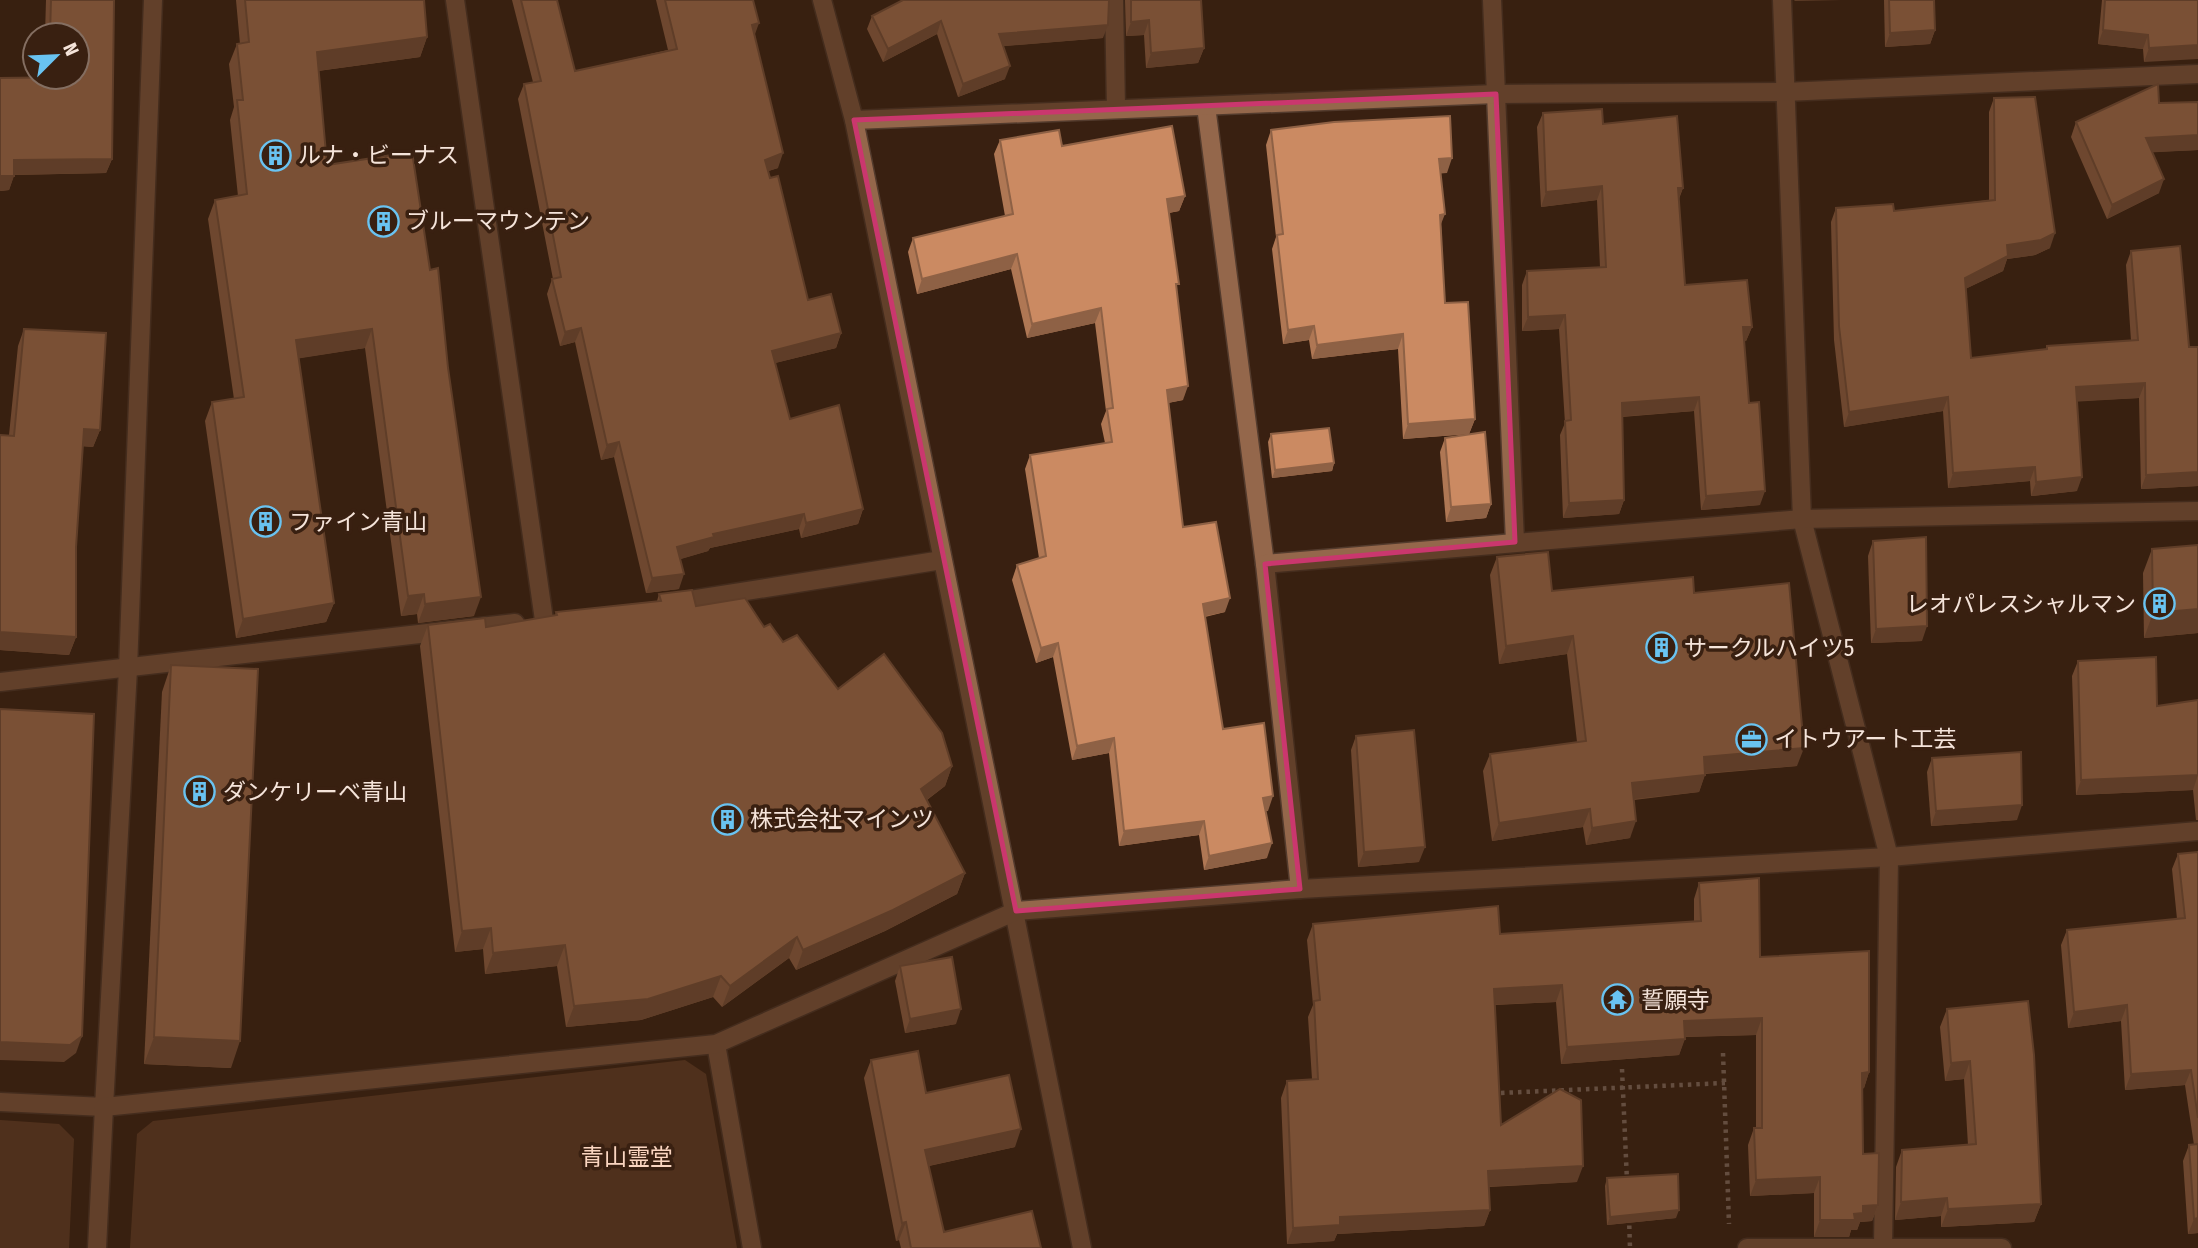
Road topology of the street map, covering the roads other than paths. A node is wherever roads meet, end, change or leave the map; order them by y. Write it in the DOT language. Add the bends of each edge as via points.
graph roads {
  1 [pos="153,0"];
  2 [pos="455,0"];
  3 [pos="822,0"];
  4 [pos="1114,0"];
  5 [pos="1492,0"];
  6 [pos="1782,0"];
  7 [pos="2198,74"];
  8 [pos="1784,92"];
  9 [pos="1496,94"];
  10 [pos="1206,106"];
  11 [pos="1116,107"];
  12 [pos="854,120"];
  13 [pos="2198,511"];
  14 [pos="1802,519"];
  15 [pos="1515,542"];
  16 [pos="942,560"];
  17 [pos="1265,564"];
  18 [pos="647,606"];
  19 [pos="128,669"];
  20 [pos="0,682"];
  21 [pos="2198,831"];
  22 [pos="1889,857"];
  23 [pos="1300,889"];
  24 [pos="1016,911"];
  25 [pos="716,1044"];
  26 [pos="0,1102"];
  27 [pos="104,1107"];
  28 [pos="1883,1247"];
  29 [pos="97,1248"];
  30 [pos="752,1248"];
  31 [pos="1082,1248"];
  32 [pos="1747,1248"];
  33 [pos="2002,1248"];
  1 -- 19 [label="street"];
  2 -- 19 [label="street" via="551,619"];
  3 -- 12 [label="street"];
  4 -- 11 [label="street"];
  5 -- 9 [label="street"];
  6 -- 8 [label="street"];
  7 -- 8 [label="street"];
  8 -- 9 [label="street"];
  8 -- 14 [label="street"];
  9 -- 10 [label="street"];
  9 -- 15 [label="street"];
  10 -- 11 [label="street"];
  10 -- 17 [label="street"];
  11 -- 12 [label="street"];
  12 -- 16 [label="street"];
  13 -- 14 [label="street"];
  14 -- 15 [label="street"];
  14 -- 22 [label="street"];
  15 -- 17 [label="street"];
  16 -- 18 [label="street"];
  16 -- 24 [label="street"];
  17 -- 23 [label="street"];
  19 -- 20 [label="street"];
  19 -- 27 [label="street"];
  21 -- 22 [label="street"];
  22 -- 23 [label="street"];
  22 -- 28 [label="street"];
  23 -- 24 [label="street"];
  24 -- 25 [label="street"];
  24 -- 31 [label="street"];
  25 -- 27 [label="street"];
  25 -- 30 [label="street"];
  26 -- 27 [label="street"];
  27 -- 29 [label="street"];
  28 -- 32 [label="street"];
  28 -- 33 [label="street"];
}
